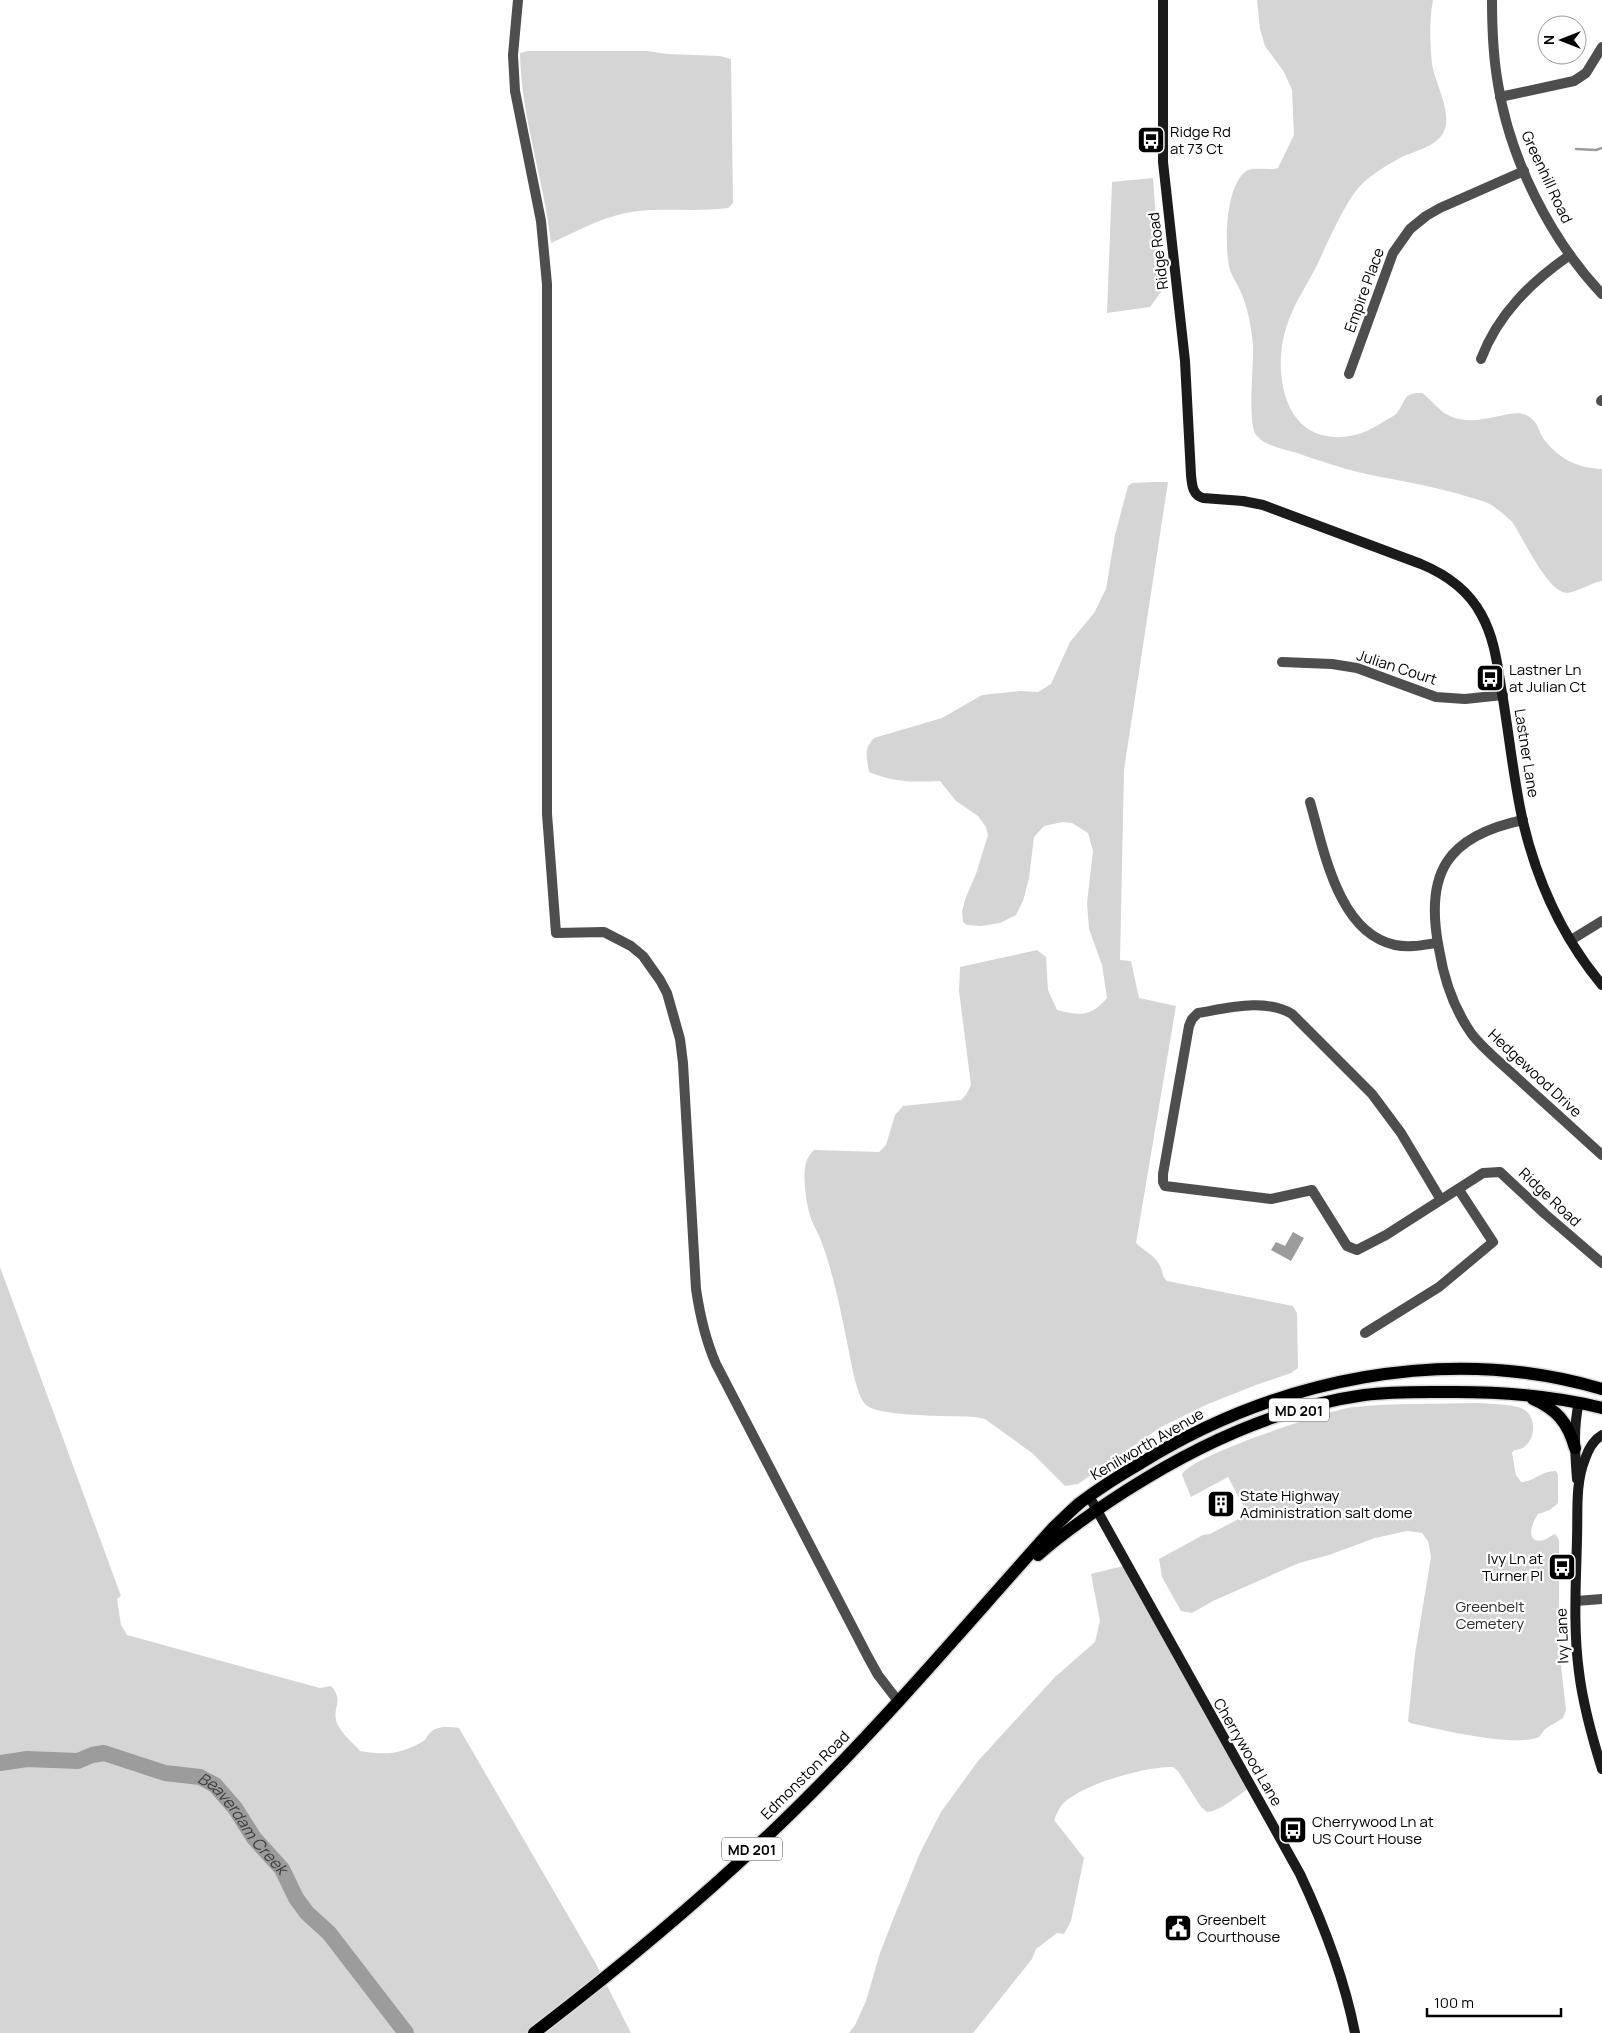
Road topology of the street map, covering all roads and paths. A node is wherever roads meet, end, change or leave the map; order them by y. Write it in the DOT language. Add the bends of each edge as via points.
graph roads {
  1 [pos="518,0"];
  2 [pos="1163,0"];
  3 [pos="1492,0"];
  4 [pos="1602,47"];
  5 [pos="1500,97"];
  6 [pos="1524,171"];
  7 [pos="1570,255"];
  8 [pos="1602,294"];
  9 [pos="1481,359"];
  10 [pos="1349,374"];
  11 [pos="1198,497"];
  12 [pos="1282,662"];
  13 [pos="1502,695"];
  14 [pos="1310,802"];
  15 [pos="1523,820"];
  16 [pos="1602,921"];
  17 [pos="1571,940"];
  18 [pos="1438,943"];
  19 [pos="1602,985"];
  20 [pos="1602,1155"];
  21 [pos="1458,1190"];
  22 [pos="1441,1200"];
  23 [pos="1602,1263"];
  24 [pos="1365,1333"];
  25 [pos="1602,1389"];
  26 [pos="1524,1395"];
  27 [pos="1602,1395"];
  28 [pos="1579,1402"];
  29 [pos="1602,1408"];
  30 [pos="1602,1435"];
  31 [pos="1574,1448"];
  32 [pos="1089,1496"];
  33 [pos="1578,1500"];
  34 [pos="1096,1510"];
  35 [pos="1602,1599"];
  36 [pos="1576,1600"];
  37 [pos="950,1644"];
  38 [pos="898,1701"];
  39 [pos="1602,1769"];
  40 [pos="534,2033"];
  41 [pos="1355,2033"];
  1 -- 38 [label="street" via="513,55 514,91 541,221 547,284 547,814 556,933 604,932 631,946 643,956 667,993 680,1039 696,1289 706,1342 868,1657"];
  2 -- 11 [label="street, Ridge Road" via="1163,162 1185,362 1191,475"];
  3 -- 5 [label="street, Greenhill Road"];
  4 -- 5 [label="street" via="1586,73 1574,81"];
  5 -- 6 [label="street, Greenhill Road"];
  6 -- 7 [label="street, Greenhill Road"];
  6 -- 10 [label="street, Empire Place" via="1440,208 1410,229 1393,253"];
  7 -- 8 [label="street, Greenhill Road"];
  7 -- 9 [label="street" via="1545,272 1516,300"];
  11 -- 13 [label="street, Lastner Lane" via="1263,505 1442,574 1464,592 1480,612 1494,645"];
  12 -- 13 [label="street, Julian Court" via="1356,668 1436,697 1465,699"];
  13 -- 15 [label="street, Lastner Lane"];
  14 -- 18 [label="street" via="1329,869 1357,922 1374,936 1394,945"];
  15 -- 17 [label="street, Lastner Lane" via="1541,881"];
  15 -- 18 [label="street, Hedgewood Drive" via="1483,832 1465,842 1450,858 1435,892 1434,918"];
  16 -- 17 [label="street"];
  17 -- 19 [label="street, Lastner Lane"];
  18 -- 20 [label="street, Hedgewood Drive" via="1449,993 1472,1034"];
  21 -- 22 [label="street"];
  21 -- 23 [label="street, Ridge Road" via="1483,1173 1500,1172"];
  21 -- 24 [label="street" via="1493,1242 1439,1287"];
  22 -- 22 [label="street" via="1401,1133 1372,1094 1292,1014 1277,1007 1257,1005 1198,1013 1192,1019 1164,1186 1271,1200 1312,1190 1347,1246 1356,1250"];
  25 -- 32 [label="main road, Kenilworth Avenue / MD 201" via="1540,1375 1448,1369 1384,1374 1326,1384 1208,1425 1154,1454"];
  26 -- 28 [label="main road, Kenilworth Avenue / MD 201"];
  26 -- 31 [label="main road" via="1562,1417"];
  26 -- 34 [label="main road, Kenilworth Avenue / MD 201" via="1406,1392 1316,1404 1228,1434 1164,1467"];
  27 -- 28 [label="main road" via="1586,1397"];
  28 -- 29 [label="main road, Kenilworth Avenue / MD 201"];
  28 -- 31 [label="street, Ivy Lane"];
  30 -- 33 [label="street, Ivy Lane" via="1584,1460"];
  31 -- 33 [label="street, Ivy Lane"];
  32 -- 34 [label="street, Cherrywood Lane"];
  32 -- 37 [label="main road, Edmonston Road / MD 201" via="1053,1528"];
  33 -- 36 [label="street, Ivy Lane"];
  34 -- 37 [label="main road, Edmonston Road / MD 201" via="1058,1538"];
  34 -- 41 [label="street, Cherrywood Lane" via="1300,1874 1332,1949"];
  35 -- 36 [label="street"];
  36 -- 39 [label="street, Ivy Lane" via="1580,1680"];
  37 -- 38 [label="main road, Edmonston Road / MD 201"];
  38 -- 40 [label="main road, Edmonston Road / MD 201" via="778,1826 622,1965"];
}
